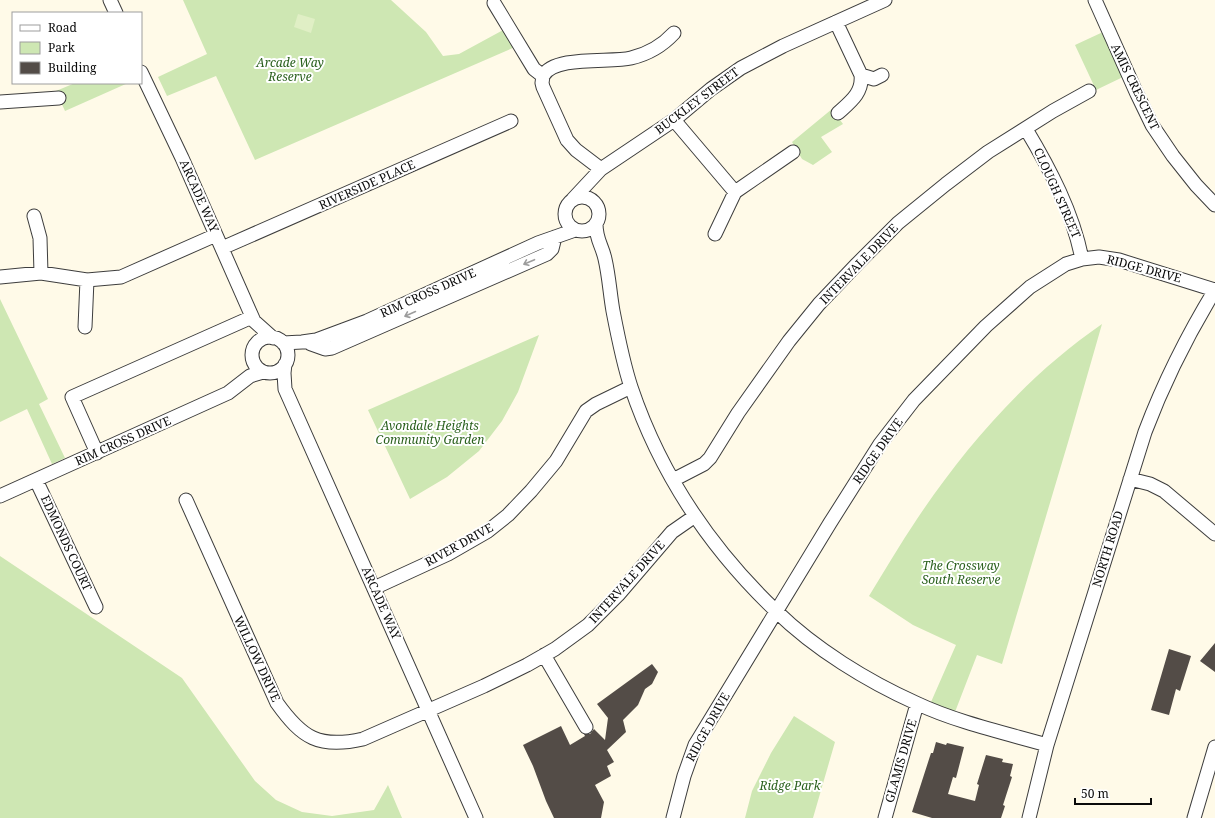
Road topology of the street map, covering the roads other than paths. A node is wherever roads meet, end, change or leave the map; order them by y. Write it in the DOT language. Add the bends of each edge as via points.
graph roads {
  1 [pos="110,0"];
  2 [pos="885,0"];
  3 [pos="1095,0"];
  4 [pos="494,3"];
  5 [pos="116,12"];
  6 [pos="836,22"];
  7 [pos="674,34"];
  8 [pos="142,74"];
  9 [pos="861,75"];
  10 [pos="882,75"];
  11 [pos="543,76"];
  12 [pos="1089,90"];
  13 [pos="59,98"];
  14 [pos="0,102"];
  15 [pos="838,113"];
  16 [pos="674,120"];
  17 [pos="511,121"];
  18 [pos="1026,129"];
  19 [pos="793,152"];
  20 [pos="601,169"];
  21 [pos="735,192"];
  22 [pos="573,198"];
  23 [pos="595,202"];
  24 [pos="1215,205"];
  25 [pos="564,213"];
  26 [pos="34,216"];
  27 [pos="596,224"];
  28 [pos="578,231"];
  29 [pos="715,234"];
  30 [pos="216,235"];
  31 [pos="555,237"];
  32 [pos="538,243"];
  33 [pos="222,248"];
  34 [pos="602,251"];
  35 [pos="1082,259"];
  36 [pos="40,273"];
  37 [pos="0,277"];
  38 [pos="87,280"];
  39 [pos="1215,290"];
  40 [pos="253,319"];
  41 [pos="84,327"];
  42 [pos="278,340"];
  43 [pos="313,342"];
  44 [pos="253,351"];
  45 [pos="286,362"];
  46 [pos="266,372"];
  47 [pos="243,380"];
  48 [pos="631,387"];
  49 [pos="285,389"];
  50 [pos="97,453"];
  51 [pos="1130,479"];
  52 [pos="36,480"];
  53 [pos="673,480"];
  54 [pos="0,496"];
  55 [pos="186,500"];
  56 [pos="695,516"];
  57 [pos="1215,534"];
  58 [pos="374,588"];
  59 [pos="96,607"];
  60 [pos="776,611"];
  61 [pos="544,655"];
  62 [pos="917,704"];
  63 [pos="429,711"];
  64 [pos="586,727"];
  65 [pos="1047,745"];
  66 [pos="1215,747"];
  67 [pos="476,818"];
  68 [pos="673,818"];
  69 [pos="885,818"];
  70 [pos="1029,818"];
  71 [pos="1194,818"];
  1 -- 5 [label="street"];
  2 -- 6 [label="street, BUCKLEY STREET"];
  3 -- 24 [label="street, AMIS CRESCENT" via="1152,125 1173,156"];
  4 -- 11 [label="street" via="534,69"];
  6 -- 9 [label="street"];
  6 -- 16 [label="street, BUCKLEY STREET" via="741,68"];
  7 -- 11 [label="street" via="640,55 624,59 574,62 554,68"];
  8 -- 30 [label="street, ARCADE WAY"];
  9 -- 10 [label="street" via="874,79"];
  9 -- 15 [label="street" via="859,91"];
  11 -- 20 [label="street" via="543,87 567,140"];
  12 -- 18 [label="street, INTERVALE DRIVE"];
  13 -- 14 [label="street"];
  16 -- 20 [label="street, BUCKLEY STREET"];
  16 -- 21 [label="street"];
  17 -- 33 [label="street, RIVERSIDE PLACE"];
  18 -- 35 [label="street, CLOUGH STREET" via="1046,163 1062,200 1078,238"];
  18 -- 53 [label="street, INTERVALE DRIVE" via="988,152 946,184 898,224 857,264 819,304 789,341 710,458 704,464"];
  19 -- 21 [label="street"];
  20 -- 22 [label="street, BUCKLEY STREET"];
  20 -- 23 [label="street" via="595,187"];
  21 -- 29 [label="street"];
  22 -- 23 [label="street" via="585,197"];
  22 -- 25 [label="street" via="568,202"];
  23 -- 27 [label="street" via="599,213"];
  25 -- 28 [label="street" via="567,224"];
  25 -- 32 [label="street, RIM CROSS DRIVE" via="559,225"];
  26 -- 36 [label="street" via="40,238"];
  27 -- 28 [label="street" via="590,229"];
  27 -- 34 [label="street"];
  28 -- 31 [label="street, RIM CROSS DRIVE"];
  28 -- 34 [label="street"];
  30 -- 33 [label="street, ARCADE WAY"];
  30 -- 38 [label="street" via="121,277"];
  31 -- 32 [label="street, RIM CROSS DRIVE"];
  31 -- 43 [label="street, one-way" via="552,249 547,254 332,348 325,348"];
  32 -- 43 [label="street, RIM CROSS DRIVE" via="367,321"];
  33 -- 40 [label="street, ARCADE WAY"];
  34 -- 48 [label="street" via="606,261 618,338"];
  35 -- 39 [label="street, RIDGE DRIVE" via="1099,257 1119,260"];
  35 -- 60 [label="street, RIDGE DRIVE" via="1066,264 1030,287 986,326 914,400 880,444"];
  36 -- 37 [label="street"];
  36 -- 38 [label="street"];
  38 -- 41 [label="street"];
  39 -- 51 [label="street, NORTH ROAD" via="1177,356 1159,396"];
  40 -- 42 [label="street, ARCADE WAY"];
  40 -- 44 [label="street, ARCADE WAY"];
  40 -- 50 [label="street" via="72,397"];
  42 -- 43 [label="street, RIM CROSS DRIVE"];
  42 -- 44 [label="street" via="263,339"];
  42 -- 45 [label="street" via="288,353"];
  43 -- 45 [label="street, RIM CROSS DRIVE"];
  44 -- 46 [label="street" via="256,366"];
  44 -- 47 [label="street, RIM CROSS DRIVE"];
  45 -- 46 [label="street" via="278,371"];
  45 -- 49 [label="street, ARCADE WAY"];
  46 -- 47 [label="street, RIM CROSS DRIVE" via="253,374"];
  46 -- 49 [label="street, ARCADE WAY"];
  47 -- 50 [label="street, RIM CROSS DRIVE" via="228,393"];
  48 -- 53 [label="street"];
  48 -- 58 [label="street, RIVER DRIVE" via="586,411 556,461 531,492 488,531 448,554"];
  49 -- 58 [label="street, ARCADE WAY"];
  50 -- 52 [label="street, RIM CROSS DRIVE"];
  51 -- 57 [label="street" via="1164,491"];
  51 -- 65 [label="street, NORTH ROAD"];
  52 -- 54 [label="street, RIM CROSS DRIVE"];
  52 -- 59 [label="street, EDMONDS COURT"];
  53 -- 56 [label="street"];
  55 -- 63 [label="street, WILLOW DRIVE" via="277,703 298,729 327,743 349,742 363,739"];
  56 -- 60 [label="street" via="745,578"];
  56 -- 61 [label="street, INTERVALE DRIVE" via="672,532 618,595 588,625"];
  58 -- 63 [label="street, ARCADE WAY"];
  60 -- 62 [label="street" via="837,659 875,683"];
  60 -- 68 [label="street, RIDGE DRIVE" via="695,745"];
  61 -- 63 [label="street, INTERVALE DRIVE"];
  61 -- 64 [label="street"];
  62 -- 65 [label="street" via="988,729"];
  62 -- 69 [label="street, GLAMIS DRIVE"];
  63 -- 67 [label="street, ARCADE WAY"];
  65 -- 70 [label="street, NORTH ROAD"];
  66 -- 71 [label="street"];
}
